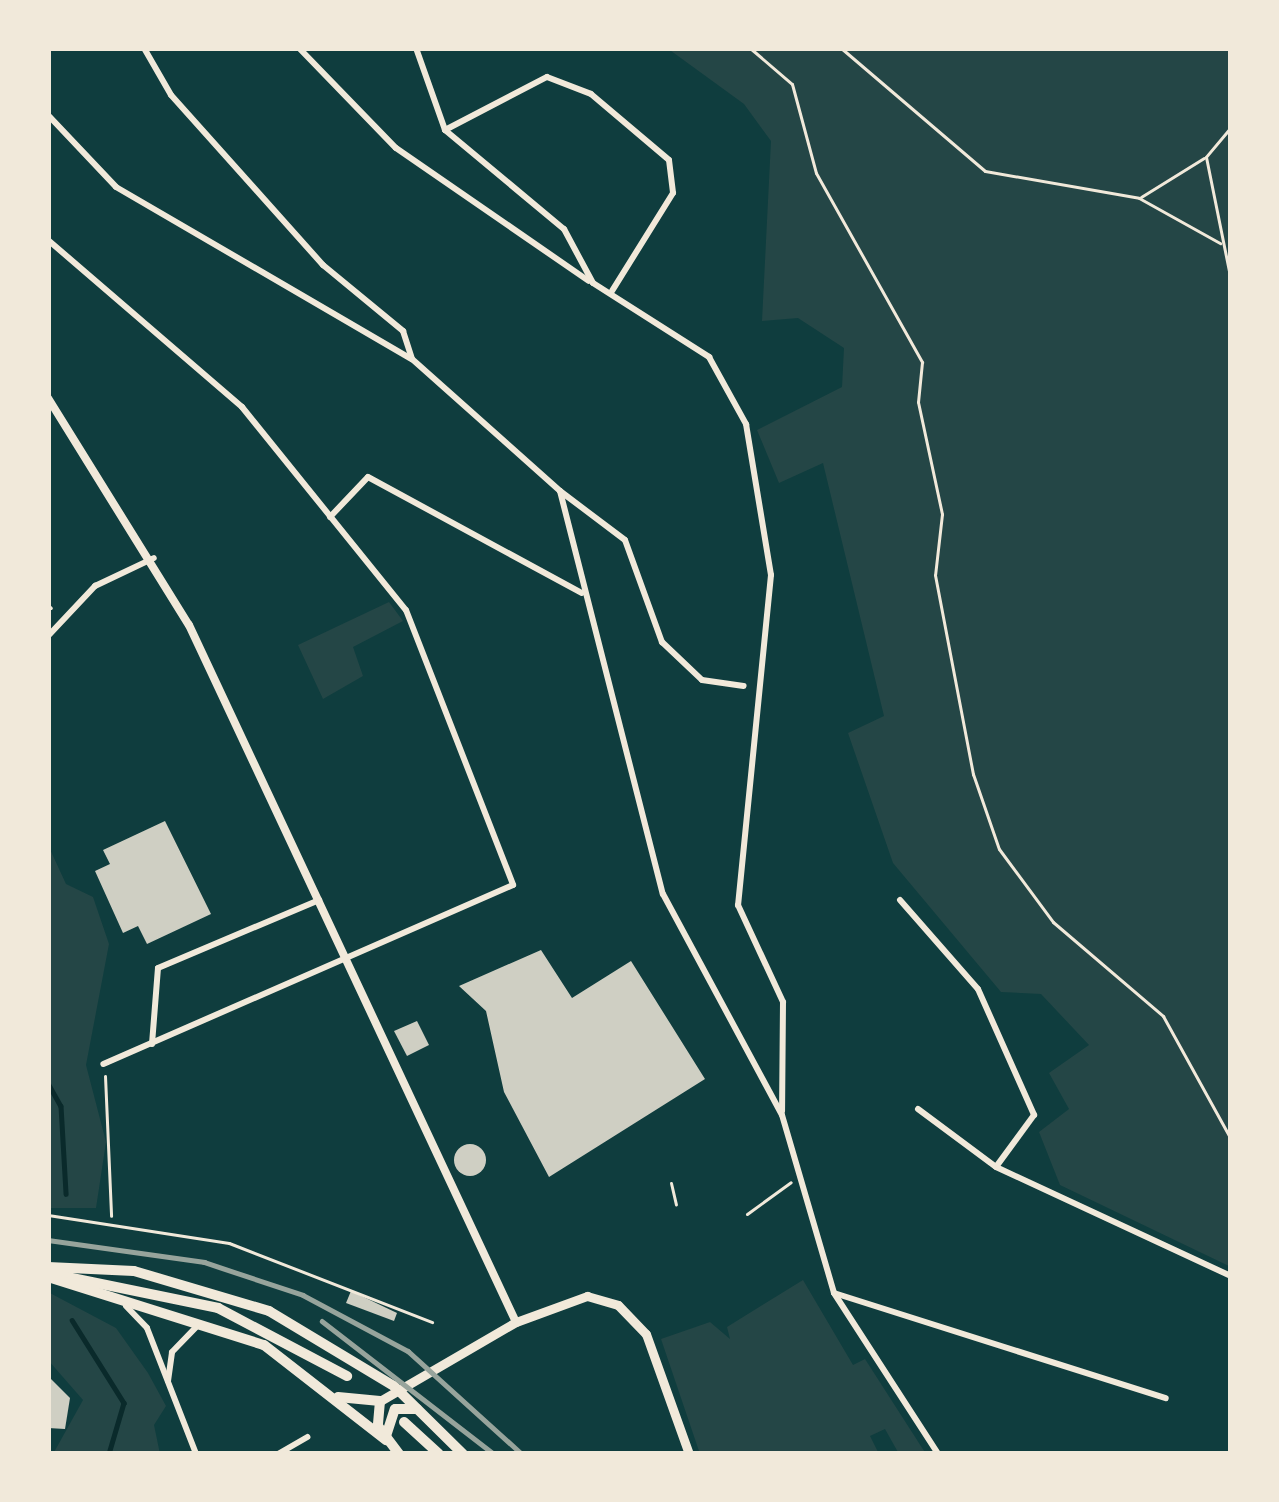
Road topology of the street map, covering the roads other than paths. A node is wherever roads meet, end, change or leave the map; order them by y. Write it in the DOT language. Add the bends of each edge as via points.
graph roads {
  1 [pos="144,48"];
  2 [pos="299,48"];
  3 [pos="416,48"];
  4 [pos="48,115"];
  5 [pos="446,130"];
  6 [pos="48,240"];
  7 [pos="592,283"];
  8 [pos="612,291"];
  9 [pos="412,359"];
  10 [pos="48,398"];
  11 [pos="560,491"];
  12 [pos="330,517"];
  13 [pos="154,558"];
  14 [pos="582,593"];
  15 [pos="48,636"];
  16 [pos="744,686"];
  17 [pos="320,900"];
  18 [pos="900,900"];
  19 [pos="348,964"];
  20 [pos="152,1045"];
  21 [pos="103,1064"];
  22 [pos="918,1109"];
  23 [pos="782,1115"];
  24 [pos="996,1167"];
  25 [pos="671,1184"];
  26 [pos="676,1204"];
  27 [pos="48,1272"];
  28 [pos="1231,1276"];
  29 [pos="834,1293"];
  30 [pos="123,1304"];
  31 [pos="516,1322"];
  32 [pos="210,1323"];
  33 [pos="359,1366"];
  34 [pos="347,1376"];
  35 [pos="168,1384"];
  36 [pos="394,1387"];
  37 [pos="338,1397"];
  38 [pos="354,1397"];
  39 [pos="1166,1398"];
  40 [pos="378,1407"];
  41 [pos="417,1409"];
  42 [pos="404,1422"];
  43 [pos="308,1437"];
  44 [pos="386,1440"];
  45 [pos="196,1454"];
  46 [pos="278,1454"];
  47 [pos="399,1454"];
  48 [pos="439,1454"];
  49 [pos="463,1454"];
  50 [pos="689,1454"];
  51 [pos="938,1454"];
  1 -- 9 [label="street" via="171,95 322,265 403,331"];
  2 -- 7 [label="street" via="396,148"];
  3 -- 5 [label="street"];
  4 -- 9 [label="street" via="116,187"];
  5 -- 7 [label="street" via="564,229"];
  5 -- 8 [label="street" via="548,77 591,94 669,160 673,193"];
  6 -- 12 [label="street" via="242,406"];
  7 -- 8 [label="street"];
  8 -- 23 [label="street" via="709,357 749,438 771,575 738,905 783,1002"];
  9 -- 11 [label="street"];
  10 -- 13 [label="street"];
  11 -- 14 [label="street"];
  11 -- 16 [label="street" via="625,540 662,643 702,680"];
  12 -- 14 [label="street" via="368,476"];
  12 -- 19 [label="street" via="406,610 514,886"];
  13 -- 15 [label="street" via="95,586"];
  13 -- 17 [label="street"];
  14 -- 23 [label="street" via="663,894"];
  17 -- 19 [label="street"];
  17 -- 20 [label="street" via="158,968"];
  18 -- 24 [label="street" via="977,989 1034,1115"];
  19 -- 20 [label="street"];
  19 -- 31 [label="street"];
  20 -- 21 [label="street"];
  22 -- 24 [label="street"];
  23 -- 29 [label="street"];
  24 -- 28 [label="street"];
  25 -- 26 [label="lane"];
  27 -- 30 [label="main road"];
  27 -- 33 [label="main road" via="134,1270 224,1293"];
  27 -- 34 [label="main road" via="218,1308"];
  29 -- 39 [label="street"];
  29 -- 51 [label="street"];
  30 -- 32 [label="main road"];
  30 -- 35 [label="street" via="147,1328"];
  31 -- 36 [label="main road"];
  31 -- 50 [label="main road" via="572,1298 618,1304 646,1334"];
  32 -- 35 [label="street" via="178,1341"];
  32 -- 37 [label="main road"];
  33 -- 36 [label="main road"];
  33 -- 38 [label="main road" via="368,1386"];
  35 -- 45 [label="street"];
  36 -- 40 [label="main road"];
  36 -- 41 [label="main road"];
  37 -- 38 [label="main road"];
  37 -- 44 [label="main road"];
  38 -- 40 [label="main road"];
  40 -- 44 [label="main road"];
  41 -- 44 [label="main road" via="395,1409"];
  41 -- 49 [label="main road"];
  42 -- 48 [label="main road"];
  43 -- 46 [label="street"];
  44 -- 47 [label="main road"];
}
